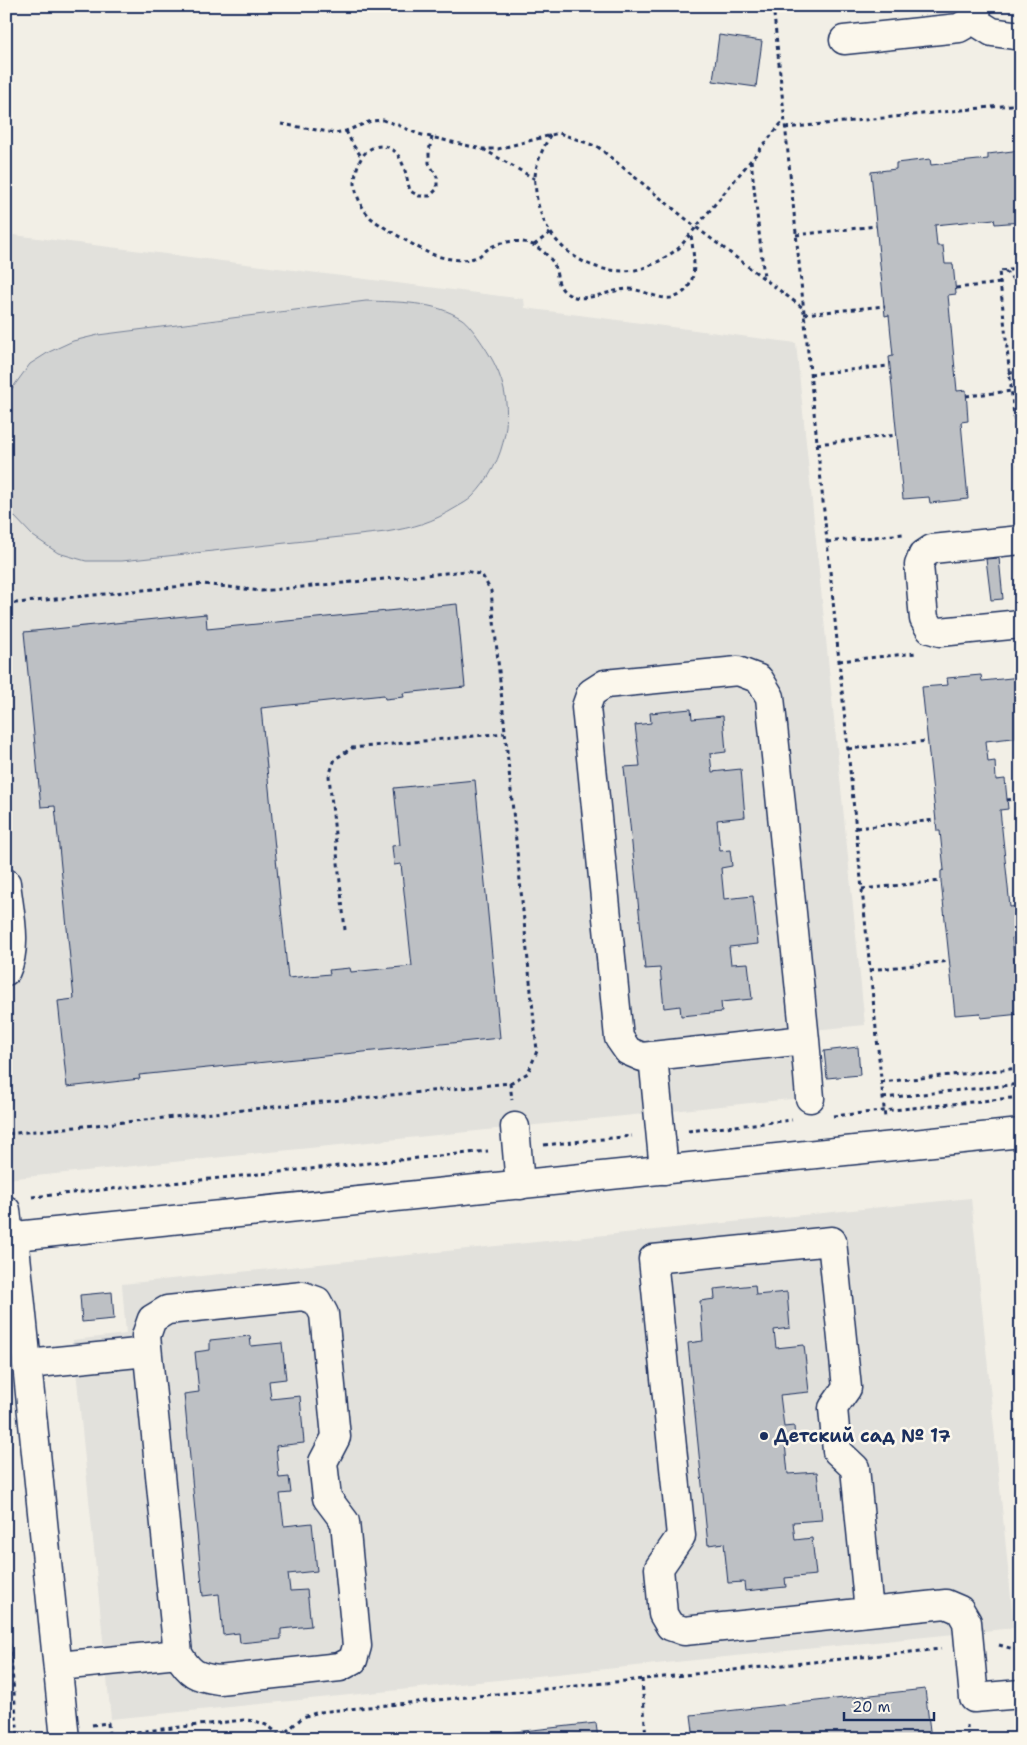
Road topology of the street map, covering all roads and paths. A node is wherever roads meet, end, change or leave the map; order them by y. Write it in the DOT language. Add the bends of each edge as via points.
graph roads {
  1 [pos="975,13"];
  2 [pos="774,14"];
  3 [pos="1021,36"];
  4 [pos="844,40"];
  5 [pos="1021,104"];
  6 [pos="784,120"];
  7 [pos="281,124"];
  8 [pos="785,128"];
  9 [pos="346,131"];
  10 [pos="550,134"];
  11 [pos="432,137"];
  12 [pos="482,148"];
  13 [pos="361,156"];
  14 [pos="752,160"];
  15 [pos="535,179"];
  16 [pos="876,226"];
  17 [pos="696,228"];
  18 [pos="550,233"];
  19 [pos="691,234"];
  20 [pos="796,234"];
  21 [pos="534,245"];
  22 [pos="1021,269"];
  23 [pos="1005,271"];
  24 [pos="764,278"];
  25 [pos="1000,283"];
  26 [pos="1021,287"];
  27 [pos="956,288"];
  28 [pos="885,306"];
  29 [pos="803,308"];
  30 [pos="804,314"];
  31 [pos="890,366"];
  32 [pos="1021,371"];
  33 [pos="1009,373"];
  34 [pos="810,374"];
  35 [pos="1012,391"];
  36 [pos="966,396"];
  37 [pos="897,435"];
  38 [pos="817,444"];
  39 [pos="1021,484"];
  40 [pos="1021,540"];
  41 [pos="827,542"];
  42 [pos="923,555"];
  43 [pos="6,604"];
  44 [pos="1021,624"];
  45 [pos="930,629"];
  46 [pos="839,661"];
  47 [pos="505,733"];
  48 [pos="928,740"];
  49 [pos="848,749"];
  50 [pos="1021,798"];
  51 [pos="1007,800"];
  52 [pos="936,820"];
  53 [pos="856,828"];
  54 [pos="941,881"];
  55 [pos="6,883"];
  56 [pos="862,889"];
  57 [pos="345,930"];
  58 [pos="950,961"];
  59 [pos="870,970"];
  60 [pos="6,972"];
  61 [pos="805,1040"];
  62 [pos="653,1056"];
  63 [pos="1021,1068"];
  64 [pos="881,1082"];
  65 [pos="1021,1084"];
  66 [pos="1021,1097"];
  67 [pos="810,1098"];
  68 [pos="883,1098"];
  69 [pos="884,1111"];
  70 [pos="830,1116"];
  71 [pos="793,1120"];
  72 [pos="885,1120"];
  73 [pos="661,1133"];
  74 [pos="6,1134"];
  75 [pos="1021,1134"];
  76 [pos="516,1138"];
  77 [pos="664,1170"];
  78 [pos="520,1184"];
  79 [pos="12,1223"];
  80 [pos="147,1352"];
  81 [pos="28,1364"];
  82 [pos="6,1604"];
  83 [pos="869,1612"];
  84 [pos="970,1646"];
  85 [pos="178,1654"];
  86 [pos="59,1666"];
  87 [pos="642,1679"];
  88 [pos="1021,1694"];
  89 [pos="65,1734"];
  90 [pos="35,1735"];
  91 [pos="18,1737"];
  92 [pos="6,1738"];
  93 [pos="281,1738"];
  94 [pos="646,1739"];
  1 -- 3 [label="street" via="992,32"];
  1 -- 4 [label="street" via="959,28"];
  2 -- 6 [label="path"];
  5 -- 8 [label="path"];
  6 -- 8 [label="path"];
  6 -- 14 [label="path"];
  7 -- 9 [label="path" via="325,133"];
  8 -- 20 [label="path"];
  9 -- 11 [label="path" via="383,120"];
  9 -- 13 [label="path"];
  10 -- 12 [label="path" via="498,149"];
  10 -- 15 [label="path" via="539,159"];
  10 -- 17 [label="path" via="559,133 598,147"];
  11 -- 12 [label="path"];
  11 -- 13 [label="path" via="429,163 437,177 437,189 430,196 419,196 410,191 398,154 392,148 372,148"];
  12 -- 15 [label="path"];
  13 -- 21 [label="path" via="354,184 370,218 430,254 453,260 468,259 503,242"];
  14 -- 17 [label="path"];
  14 -- 24 [label="path"];
  15 -- 18 [label="path" via="538,207"];
  16 -- 20 [label="path"];
  17 -- 19 [label="path"];
  17 -- 24 [label="path"];
  18 -- 19 [label="path" via="566,252 587,264 611,270 636,270 659,262 679,248"];
  18 -- 21 [label="path"];
  19 -- 21 [label="path" via="694,268 691,284 681,295 668,298 639,289 590,297 565,293 558,283 554,264"];
  20 -- 29 [label="path"];
  22 -- 23 [label="path"];
  23 -- 25 [label="path" via="1000,271"];
  23 -- 26 [label="path"];
  24 -- 29 [label="path"];
  25 -- 27 [label="path"];
  25 -- 33 [label="path"];
  28 -- 30 [label="path"];
  29 -- 30 [label="path"];
  30 -- 34 [label="path"];
  31 -- 34 [label="path"];
  32 -- 33 [label="path"];
  33 -- 35 [label="path"];
  34 -- 38 [label="path"];
  35 -- 36 [label="path"];
  35 -- 39 [label="path"];
  37 -- 38 [label="path"];
  38 -- 41 [label="path"];
  40 -- 42 [label="street" via="932,549"];
  41 -- 42 [label="path" via="911,533"];
  41 -- 46 [label="path"];
  42 -- 45 [label="street" via="919,566 924,619"];
  43 -- 47 [label="path" via="203,584 261,591 466,570 482,575 491,591"];
  44 -- 45 [label="street" via="940,632"];
  45 -- 46 [label="path" via="924,652"];
  46 -- 49 [label="path"];
  47 -- 57 [label="path" via="352,748 335,759 329,776"];
  47 -- 74 [label="path" via="537,1051 528,1073 510,1083"];
  48 -- 49 [label="path"];
  49 -- 53 [label="path"];
  50 -- 51 [label="path"];
  52 -- 53 [label="path"];
  53 -- 56 [label="path"];
  54 -- 56 [label="path"];
  55 -- 60 [label="street" via="12,939 11,962"];
  56 -- 59 [label="path"];
  58 -- 59 [label="path"];
  59 -- 64 [label="path"];
  61 -- 62 [label="street"];
  61 -- 62 [label="street" via="770,697 759,679 738,671 605,684 591,693 586,707 619,1038 628,1051 642,1057"];
  61 -- 67 [label="street"];
  62 -- 73 [label="street"];
  63 -- 64 [label="path"];
  64 -- 68 [label="path"];
  65 -- 68 [label="path"];
  66 -- 69 [label="path"];
  68 -- 69 [label="path"];
  69 -- 70 [label="path"];
  69 -- 72 [label="path"];
  71 -- 73 [label="path"];
  73 -- 76 [label="path"];
  73 -- 77 [label="street"];
  75 -- 77 [label="street"];
  76 -- 78 [label="street"];
  76 -- 79 [label="path"];
  77 -- 78 [label="street"];
  78 -- 79 [label="street"];
  79 -- 81 [label="street"];
  80 -- 81 [label="street"];
  80 -- 85 [label="street"];
  80 -- 85 [label="street" via="146,1336 152,1319 167,1310 303,1296 317,1301 324,1314 336,1437 323,1462 326,1498 345,1522 357,1646 353,1660 340,1667 219,1680 203,1678 187,1669"];
  81 -- 86 [label="street"];
  82 -- 91 [label="path"];
  83 -- 83 [label="street" via="684,1631 670,1626 663,1614 659,1568 681,1536 653,1259 832,1241 847,1388 833,1408 837,1451 854,1468"];
  83 -- 84 [label="street" via="946,1604 960,1610 967,1622"];
  84 -- 87 [label="path"];
  84 -- 88 [label="street" via="974,1698"];
  85 -- 86 [label="street"];
  86 -- 89 [label="street"];
  87 -- 93 [label="path" via="319,1712 303,1717"];
  87 -- 94 [label="path"];
  89 -- 93 [label="path" via="108,1724 109,1734 244,1720 260,1721 272,1727"];
  90 -- 91 [label="path"];
  91 -- 92 [label="path"];
}
